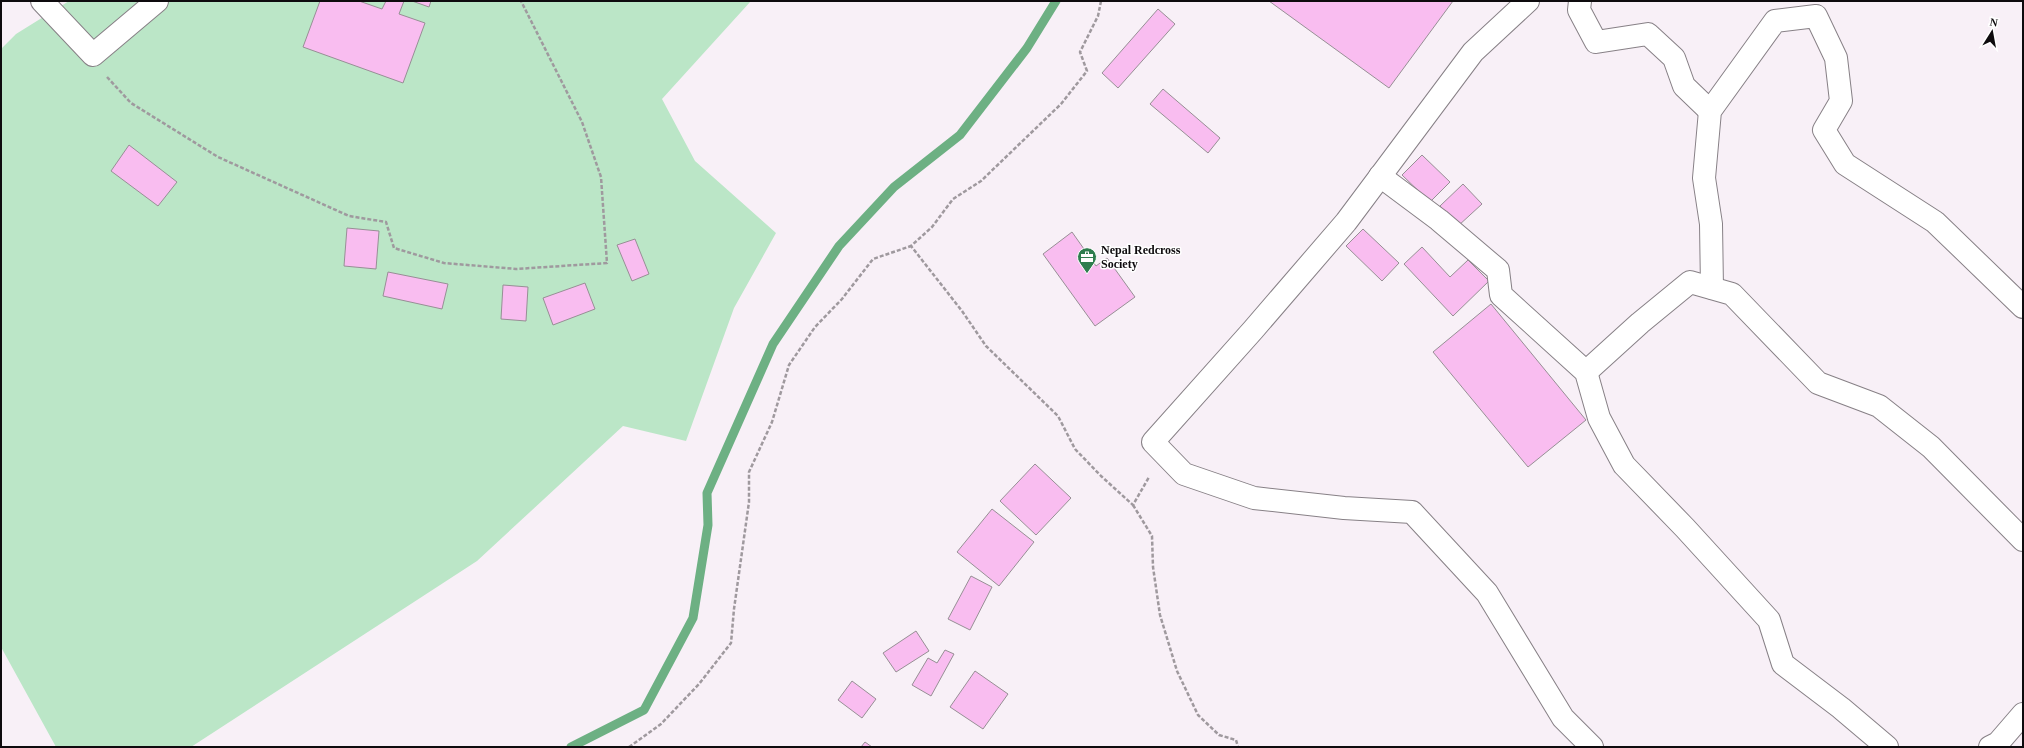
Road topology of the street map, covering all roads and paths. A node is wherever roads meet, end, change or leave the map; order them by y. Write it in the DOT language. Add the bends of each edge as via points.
graph roads {
  1 [pos="42,1"];
  2 [pos="156,1"];
  3 [pos="521,1"];
  4 [pos="1101,1"];
  5 [pos="1528,1"];
  6 [pos="1580,1"];
  7 [pos="93,55"];
  8 [pos="1710,111"];
  9 [pos="1380,176"];
  10 [pos="911,246"];
  11 [pos="1712,288"];
  12 [pos="2023,307"];
  13 [pos="1586,372"];
  14 [pos="1184,474"];
  15 [pos="1133,505"];
  16 [pos="2023,540"];
  17 [pos="2023,714"];
  18 [pos="629,747"];
  19 [pos="1238,747"];
  20 [pos="1592,747"];
  21 [pos="1887,747"];
  22 [pos="1990,747"];
  1 -- 7 [label="street"];
  2 -- 7 [label="street"];
  3 -- 7 [label="path" via="582,122 601,176 607,263 516,269 444,263 394,248 386,222 349,216 253,174 218,157 132,103 98,68"];
  4 -- 10 [label="path" via="1098,16 1080,52 1087,71 1061,104 981,181 953,199 932,228"];
  5 -- 9 [label="street" via="1473,52"];
  6 -- 8 [label="street" via="1578,10 1596,42 1648,34 1674,58 1684,86"];
  8 -- 11 [label="street" via="1704,178 1711,224"];
  8 -- 12 [label="street" via="1775,21 1816,16 1836,58 1841,101 1824,130 1845,164 1935,222"];
  9 -- 13 [label="street" via="1439,220 1498,270 1501,295"];
  9 -- 14 [label="street" via="1341,228 1153,442"];
  10 -- 15 [label="path" via="986,346 1058,416 1075,448"];
  10 -- 18 [label="path" via="873,259 842,299 815,327 790,365 772,422 749,472 749,502 734,608 732,642 699,684 661,724"];
  11 -- 13 [label="street" via="1690,282"];
  11 -- 16 [label="street" via="1732,294 1818,383 1879,406 1932,446"];
  13 -- 21 [label="street" via="1599,418 1624,465 1769,620 1784,664"];
  14 -- 15 [label="path" via="1161,467 1146,481"];
  14 -- 20 [label="street" via="1254,498 1344,508 1412,512 1487,593 1563,718"];
  15 -- 19 [label="path" via="1152,536 1153,567 1160,615 1177,670 1198,715 1219,735 1236,740"];
  17 -- 22 [label="street" via="1998,743"];
}
